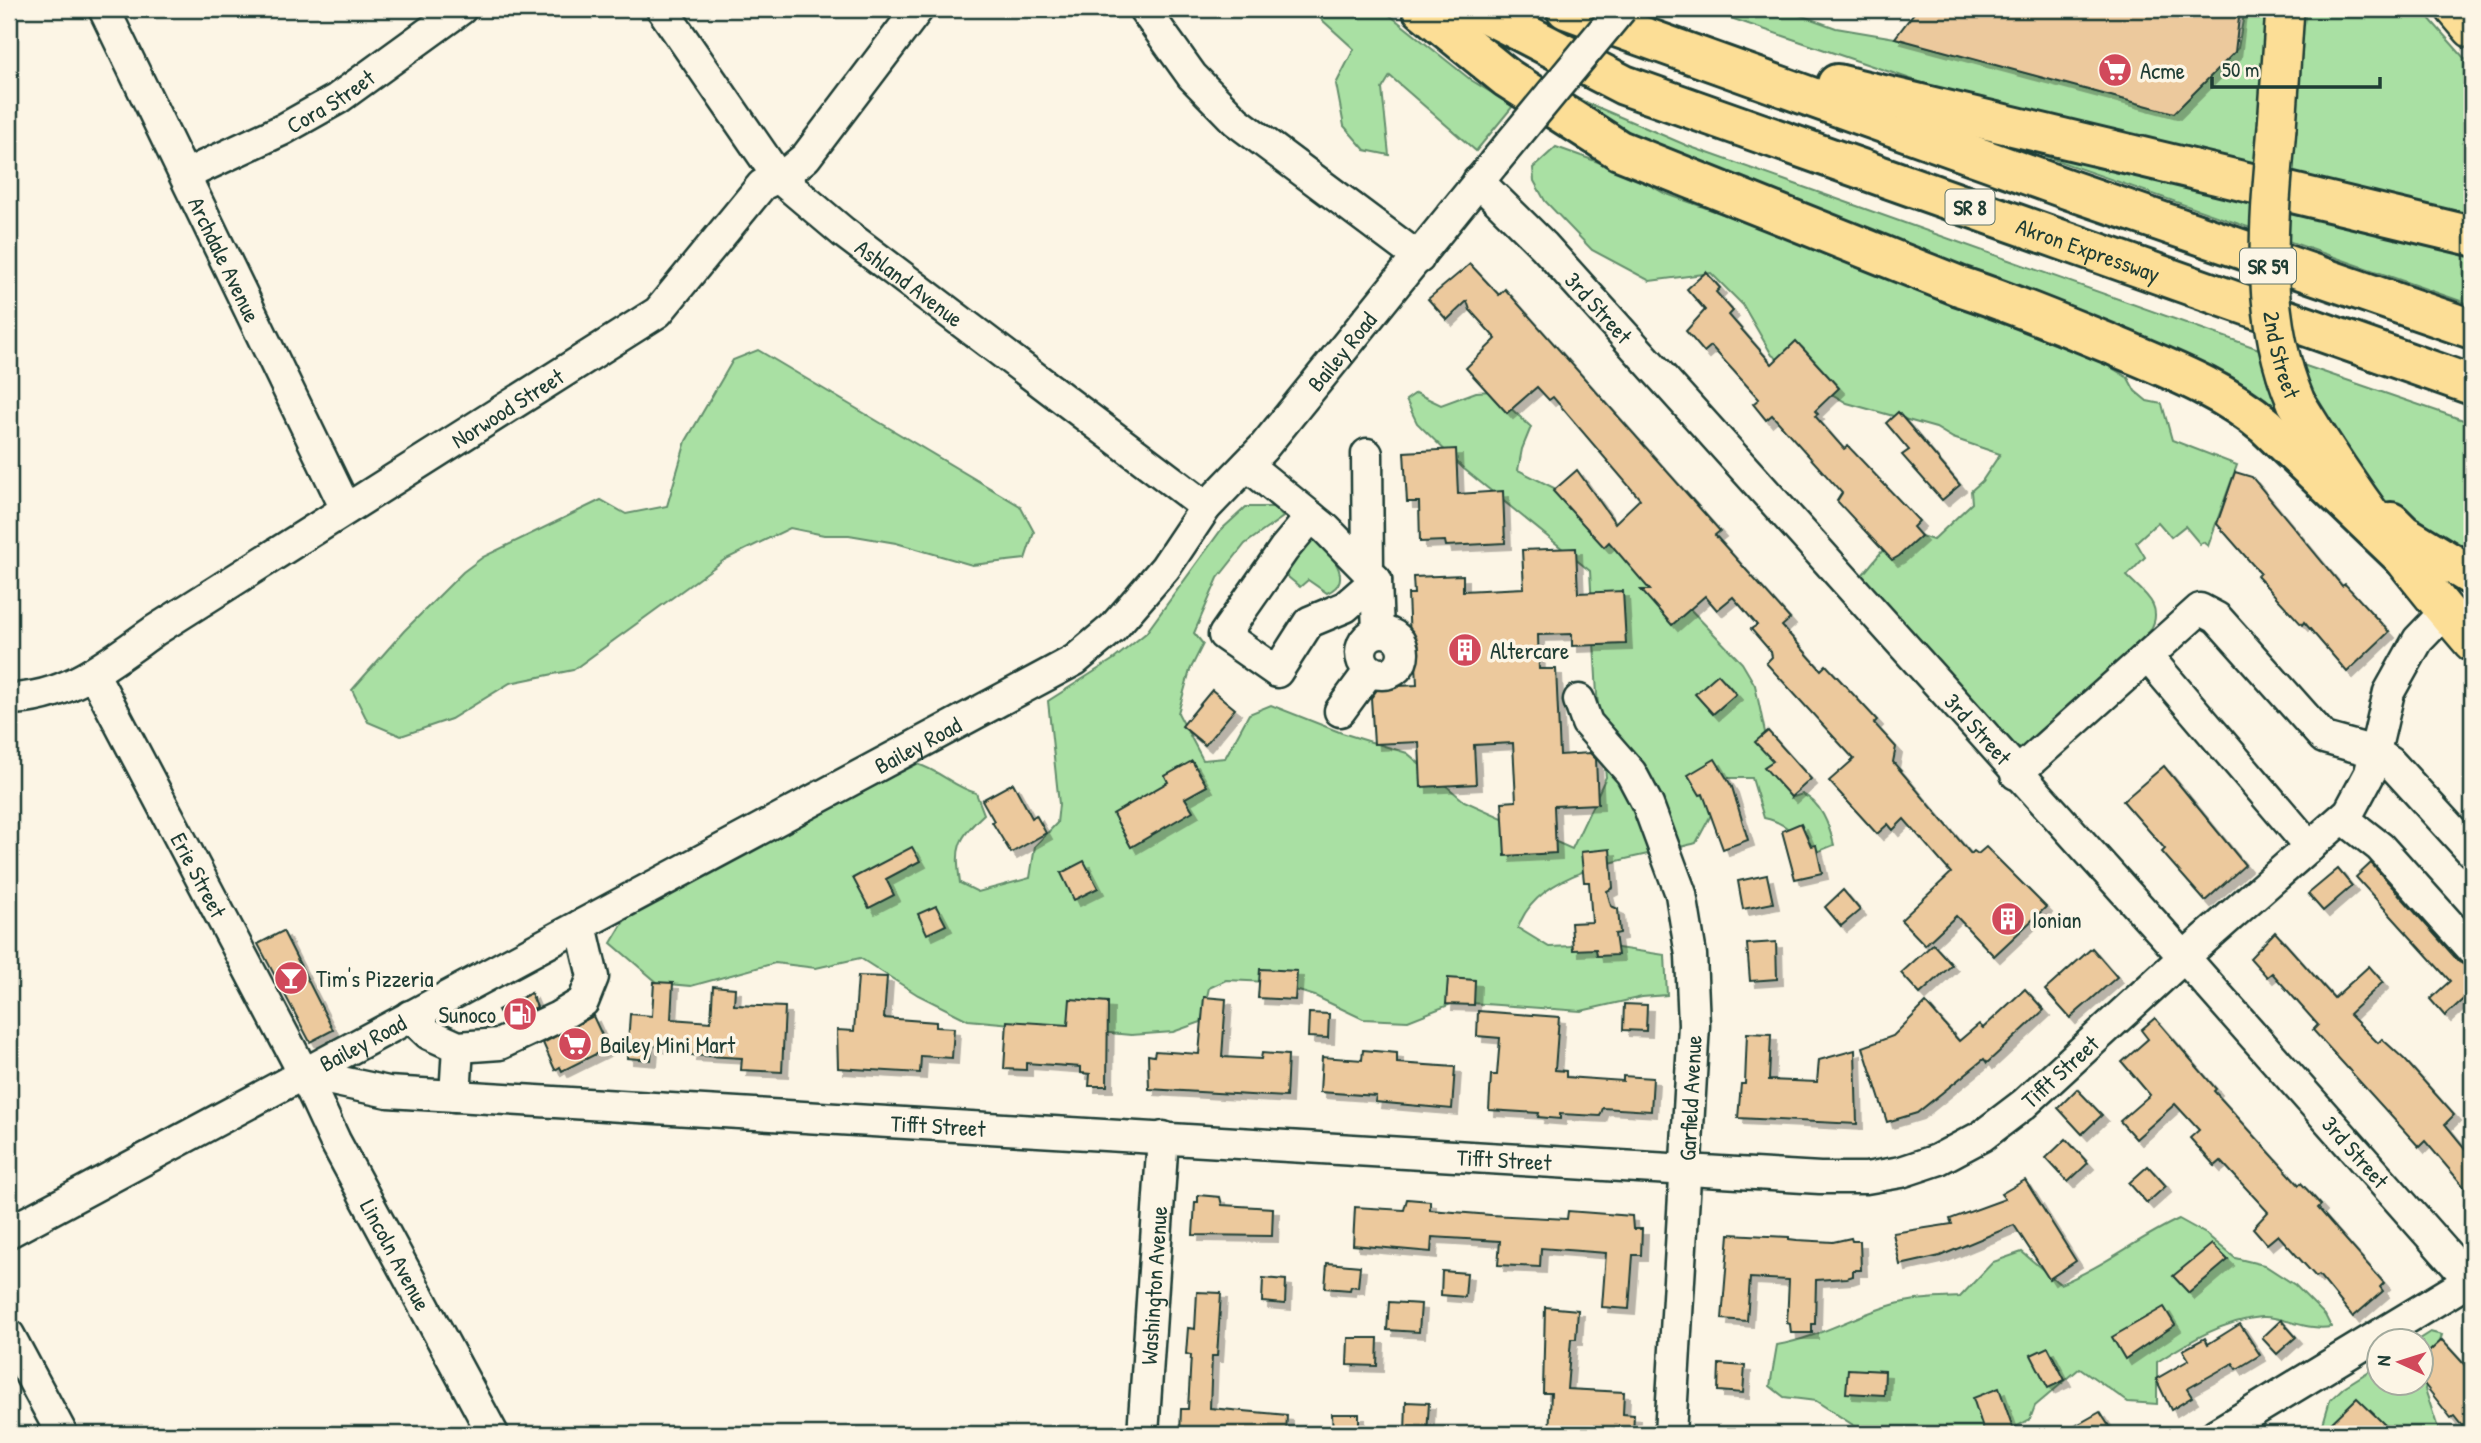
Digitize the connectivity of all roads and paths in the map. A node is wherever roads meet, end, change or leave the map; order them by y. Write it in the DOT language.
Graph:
graph roads {
  1 [pos="104,9"];
  2 [pos="461,9"];
  3 [pos="662,9"];
  4 [pos="918,9"];
  5 [pos="1144,9"];
  6 [pos="1422,9"];
  7 [pos="1477,9"];
  8 [pos="2285,9"];
  9 [pos="2455,9"];
  10 [pos="1595,13"];
  11 [pos="2472,29"];
  12 [pos="1486,173"];
  13 [pos="187,174"];
  14 [pos="778,177"];
  15 [pos="2472,236"];
  16 [pos="1419,258"];
  17 [pos="2472,328"];
  18 [pos="2472,385"];
  19 [pos="1367,454"];
  20 [pos="1247,465"];
  21 [pos="2335,466"];
  22 [pos="1206,507"];
  23 [pos="346,509"];
  24 [pos="1311,517"];
  25 [pos="2406,560"];
  26 [pos="1372,575"];
  27 [pos="2472,576"];
  28 [pos="2445,612"];
  29 [pos="2472,642"];
  30 [pos="2148,657"];
  31 [pos="93,673"];
  32 [pos="9,699"];
  33 [pos="1579,700"];
  34 [pos="1340,711"];
  35 [pos="2375,752"];
  36 [pos="2016,774"];
  37 [pos="2343,817"];
  38 [pos="2310,847"];
  39 [pos="2472,852"];
  40 [pos="581,925"];
  41 [pos="2472,950"];
  42 [pos="2184,957"];
  43 [pos="410,1016"];
  44 [pos="458,1046"];
  45 [pos="304,1074"];
  46 [pos="455,1096"];
  47 [pos="1163,1137"];
  48 [pos="1686,1171"];
  49 [pos="9,1232"];
  50 [pos="2471,1281"];
  51 [pos="9,1335"];
  52 [pos="62,1434"];
  53 [pos="493,1434"];
  54 [pos="1143,1434"];
  55 [pos="1670,1434"];
  56 [pos="2216,1434"];
  1 -- 13 [label="street, Archdale Avenue"];
  2 -- 13 [label="street, Cora Street"];
  3 -- 14 [label="street, Ashland Avenue"];
  4 -- 14 [label="street, Norwood Street"];
  5 -- 16 [label="street"];
  6 -- 25 [label="highway"];
  7 -- 18 [label="highway, Akron Expressway / SR 8"];
  8 -- 21 [label="main road, 2nd Street / SR 59, bridge"];
  9 -- 11 [label="main road"];
  10 -- 12 [label="street, Bailey Road, bridge"];
  10 -- 15 [label="highway"];
  10 -- 17 [label="highway, SR 8"];
  12 -- 16 [label="street, Bailey Road"];
  12 -- 36 [label="street, 3rd Street"];
  13 -- 23 [label="street, Archdale Avenue"];
  14 -- 22 [label="street, Ashland Avenue"];
  14 -- 23 [label="street, Norwood Street"];
  16 -- 20 [label="street, Bailey Road"];
  19 -- 26 [label="street"];
  20 -- 22 [label="street, Bailey Road"];
  20 -- 24 [label="street"];
  21 -- 25 [label="main road, 2nd Street"];
  21 -- 27 [label="highway"];
  22 -- 40 [label="street, Bailey Road"];
  23 -- 31 [label="street, Norwood Street"];
  24 -- 26 [label="street"];
  24 -- 26 [label="street"];
  25 -- 28 [label="main road, 2nd Street"];
  26 -- 34 [label="street"];
  28 -- 29 [label="main road, 2nd Street"];
  28 -- 35 [label="street, Tifft Street"];
  30 -- 35 [label="street"];
  30 -- 36 [label="street"];
  30 -- 38 [label="street"];
  31 -- 32 [label="street, Norwood Street"];
  31 -- 45 [label="street, Erie Street"];
  33 -- 48 [label="street, Garfield Avenue"];
  35 -- 37 [label="street, Tifft Street"];
  35 -- 39 [label="street"];
  36 -- 42 [label="street, 3rd Street"];
  37 -- 38 [label="street, Tifft Street"];
  37 -- 41 [label="street"];
  38 -- 42 [label="street, Tifft Street"];
  40 -- 43 [label="street, Bailey Road"];
  40 -- 44 [label="street"];
  42 -- 48 [label="street, Tifft Street"];
  42 -- 50 [label="street, 3rd Street"];
  43 -- 44 [label="street"];
  43 -- 45 [label="street, Bailey Road"];
  44 -- 46 [label="street"];
  45 -- 46 [label="street, Tifft Street"];
  45 -- 49 [label="street, Bailey Road"];
  45 -- 53 [label="street, Lincoln Avenue"];
  46 -- 47 [label="street, Tifft Street"];
  47 -- 48 [label="street, Tifft Street"];
  47 -- 54 [label="street, Washington Avenue"];
  48 -- 55 [label="street, Garfield Avenue"];
  50 -- 56 [label="street"];
  51 -- 52 [label="street"];
}
